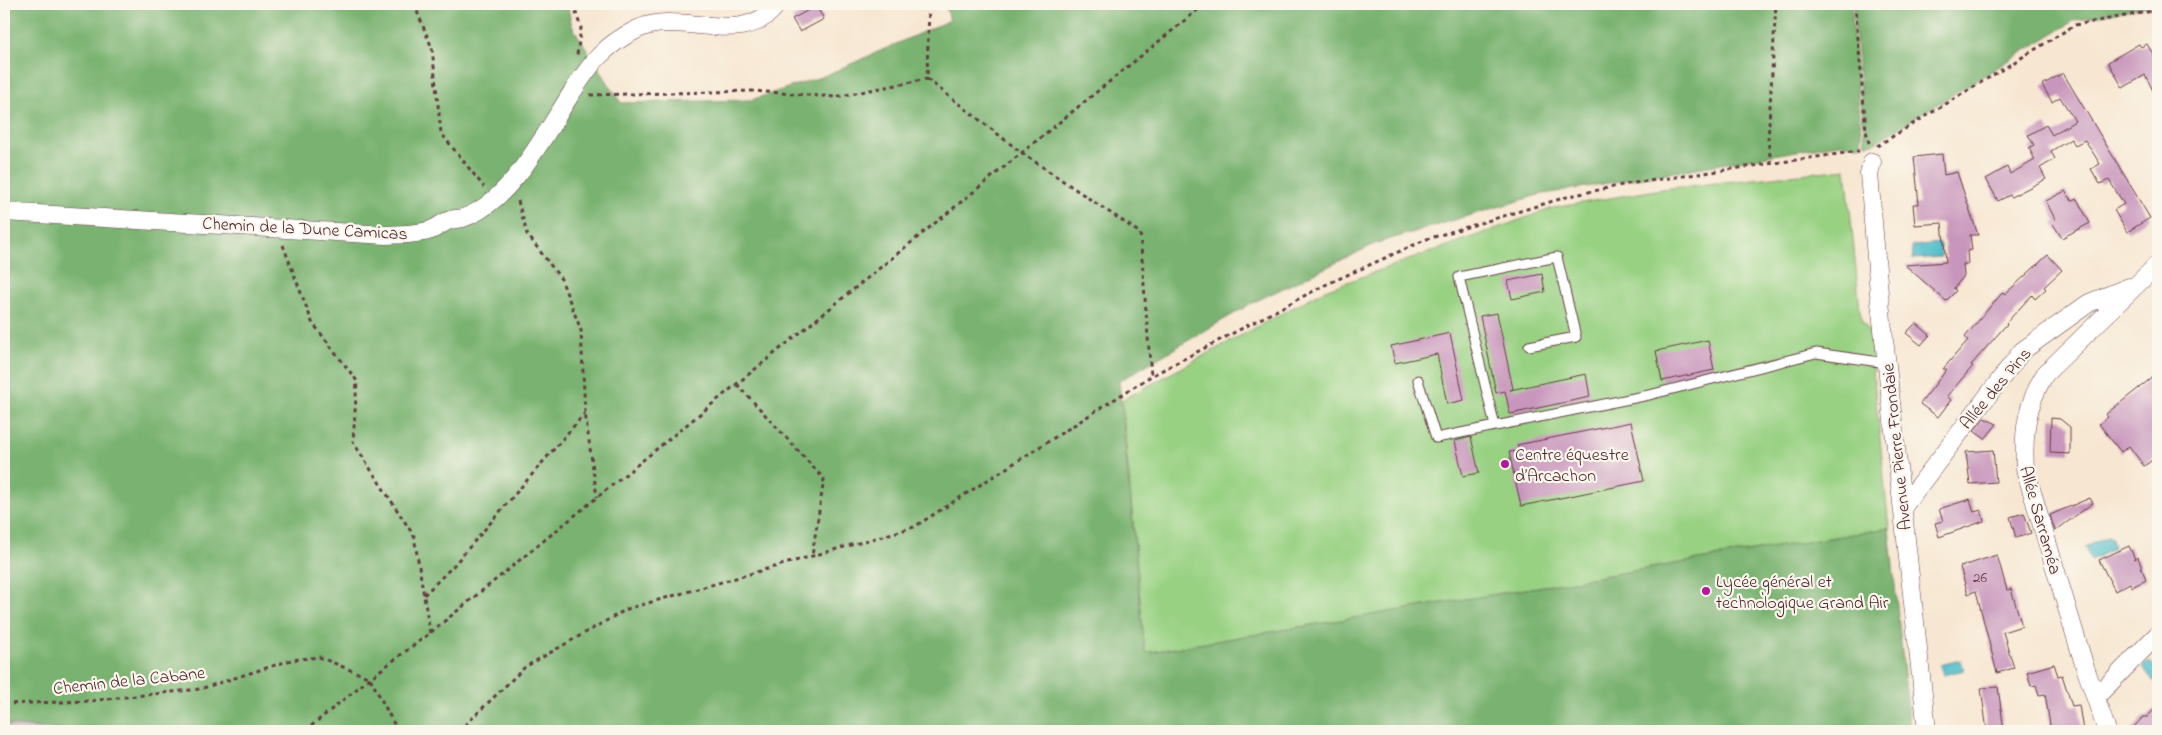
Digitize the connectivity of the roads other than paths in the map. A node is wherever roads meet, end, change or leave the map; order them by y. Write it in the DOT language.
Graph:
graph roads {
  1 [pos="777,4"];
  2 [pos="1871,156"];
  3 [pos="4,212"];
  4 [pos="2158,264"];
  5 [pos="2138,283"];
  6 [pos="1529,346"];
  7 [pos="1887,363"];
  8 [pos="1418,380"];
  9 [pos="1495,426"];
  10 [pos="1902,507"];
  11 [pos="2158,634"];
  12 [pos="2096,697"];
  13 [pos="1927,731"];
  14 [pos="2107,731"];
  1 -- 3 [label="street, Chemin de la Dune Camicas"];
  2 -- 7 [label="street, Avenue Pierre Frondaie"];
  4 -- 5 [label="street, Allée Sarraméa"];
  5 -- 10 [label="street, Allée des Pins"];
  5 -- 12 [label="street, Allée Sarraméa"];
  6 -- 9 [label="lane"];
  7 -- 9 [label="lane"];
  7 -- 10 [label="street, Avenue Pierre Frondaie"];
  8 -- 9 [label="lane"];
  10 -- 13 [label="street, Avenue Pierre Frondaie"];
  11 -- 12 [label="street"];
  12 -- 14 [label="street, Allée Sarraméa"];
}
